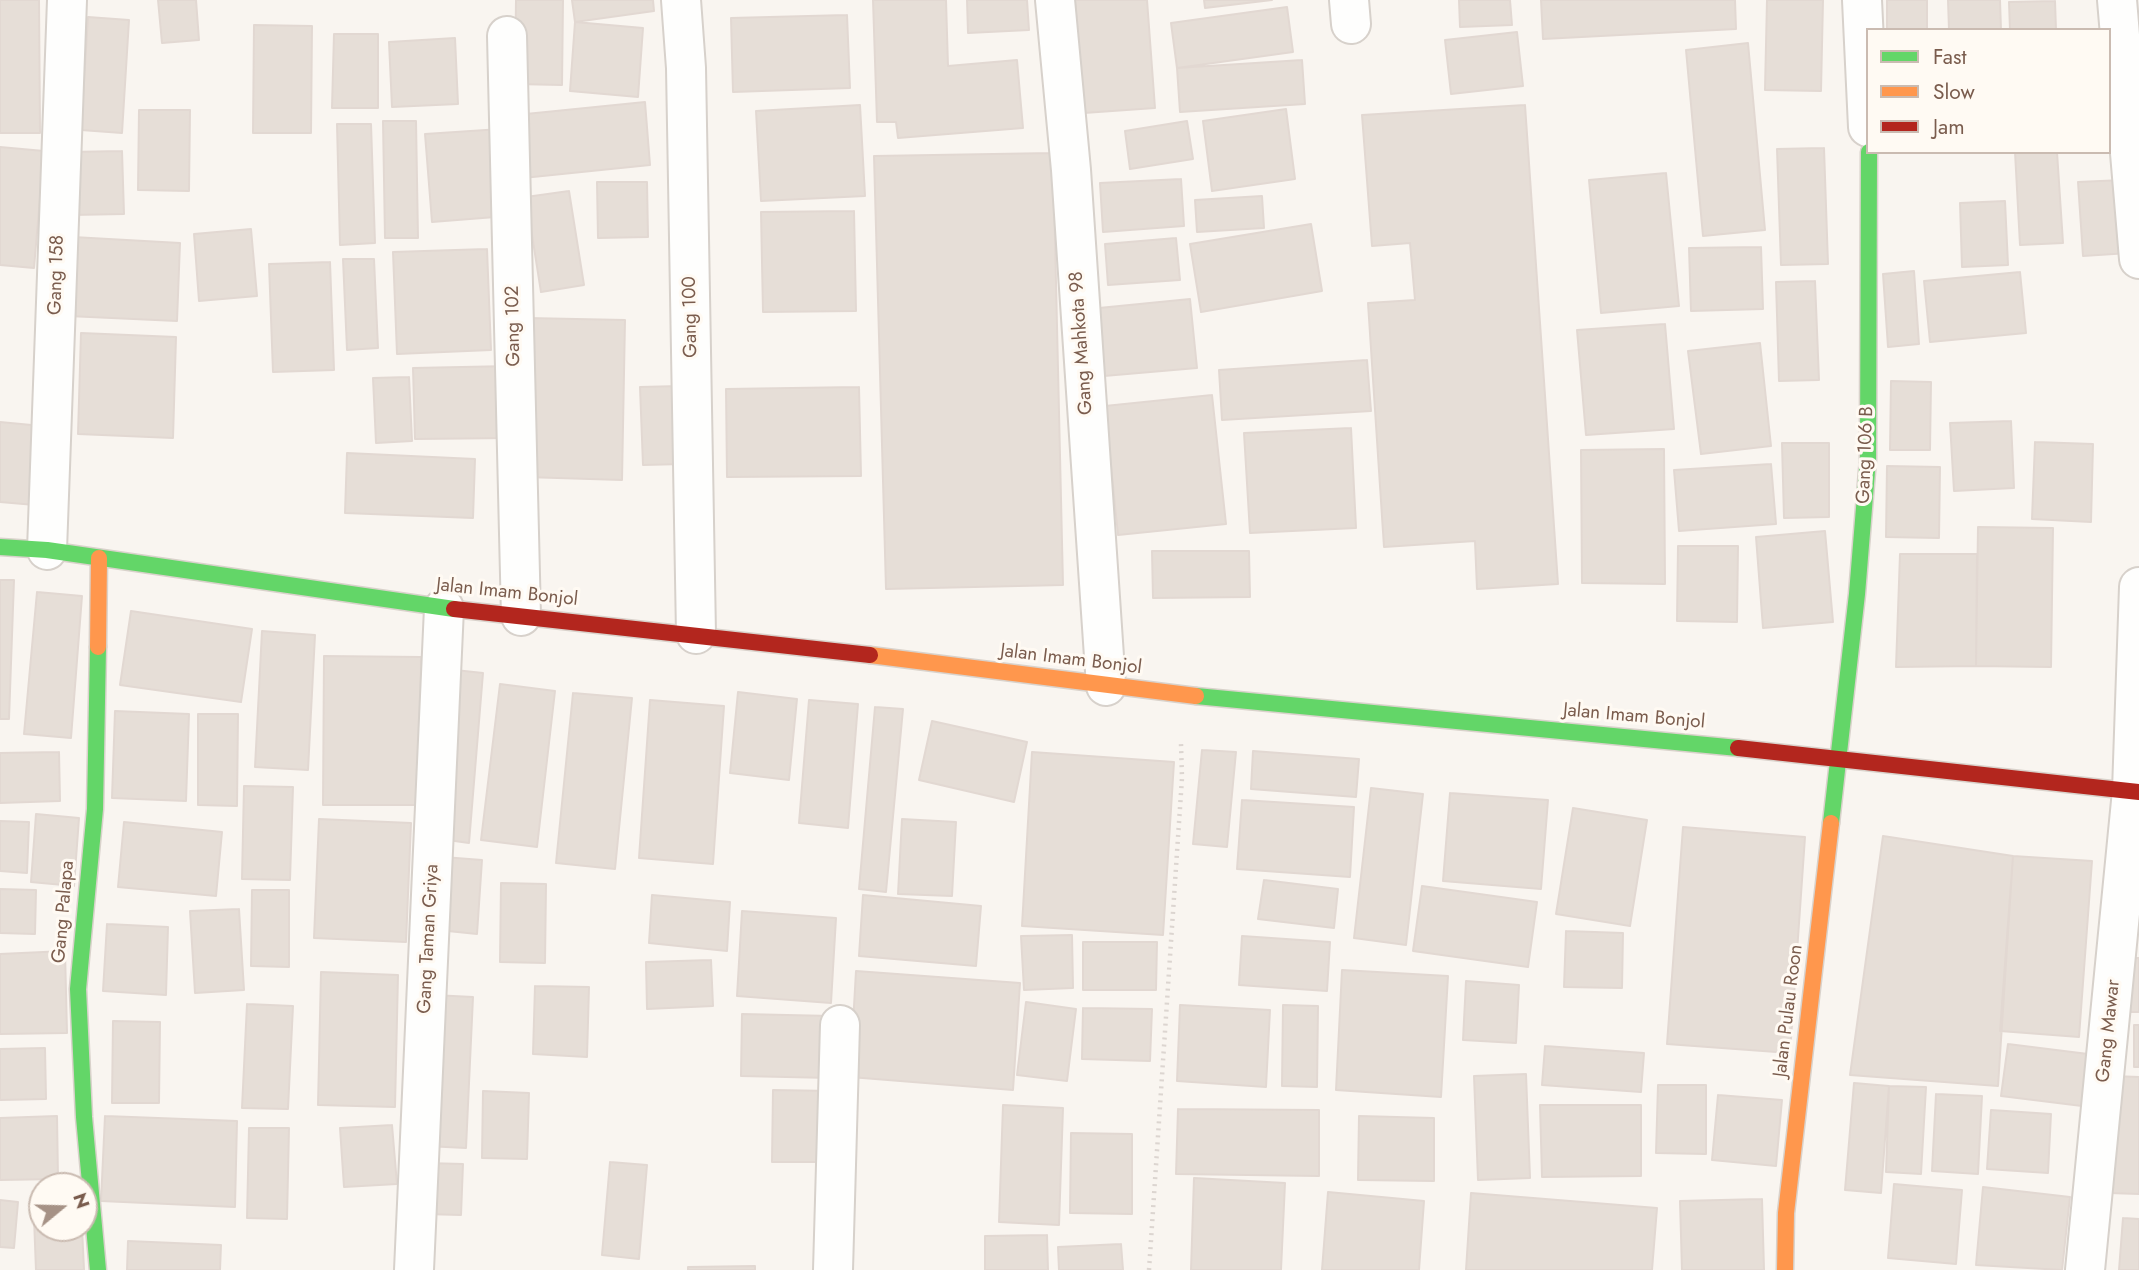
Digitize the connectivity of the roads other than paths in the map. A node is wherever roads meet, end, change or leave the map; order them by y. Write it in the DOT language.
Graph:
graph roads {
  1 [pos="67,0"];
  2 [pos="681,0"];
  3 [pos="1055,0"];
  4 [pos="1861,0"];
  5 [pos="2117,0"];
  6 [pos="507,36"];
  7 [pos="1866,91"];
  8 [pos="1869,154"];
  9 [pos="2139,259"];
  10 [pos="0,547"];
  11 [pos="47,550"];
  12 [pos="99,558"];
  13 [pos="2139,587"];
  14 [pos="444,608"];
  15 [pos="521,616"];
  16 [pos="696,634"];
  17 [pos="1106,686"];
  18 [pos="1837,757"];
  19 [pos="2136,792"];
  20 [pos="840,1025"];
  21 [pos="98,1270"];
  22 [pos="414,1270"];
  23 [pos="833,1270"];
  24 [pos="1785,1270"];
  25 [pos="2085,1270"];
  1 -- 11 [label="street, Gang 158"];
  2 -- 16 [label="street, Gang 100"];
  3 -- 17 [label="street, Gang Mahkota 98"];
  4 -- 7 [label="street"];
  5 -- 9 [label="street"];
  6 -- 15 [label="street, Gang 102"];
  8 -- 18 [label="main road, Gang 106 B"];
  10 -- 11 [label="main road, Jalan Imam Bonjol"];
  11 -- 12 [label="main road, Jalan Imam Bonjol"];
  12 -- 14 [label="main road, Jalan Imam Bonjol"];
  12 -- 21 [label="main road, Gang Palapa"];
  13 -- 19 [label="street, Gang Mawar"];
  14 -- 15 [label="main road, Jalan Imam Bonjol"];
  14 -- 22 [label="street, Gang Taman Griya"];
  15 -- 16 [label="main road, Jalan Imam Bonjol"];
  16 -- 17 [label="main road, Jalan Imam Bonjol"];
  17 -- 18 [label="main road, Jalan Imam Bonjol"];
  18 -- 19 [label="main road, Jalan Imam Bonjol"];
  18 -- 24 [label="main road, Jalan Pulau Roon"];
  19 -- 25 [label="street, Gang Mawar"];
  20 -- 23 [label="street"];
}
